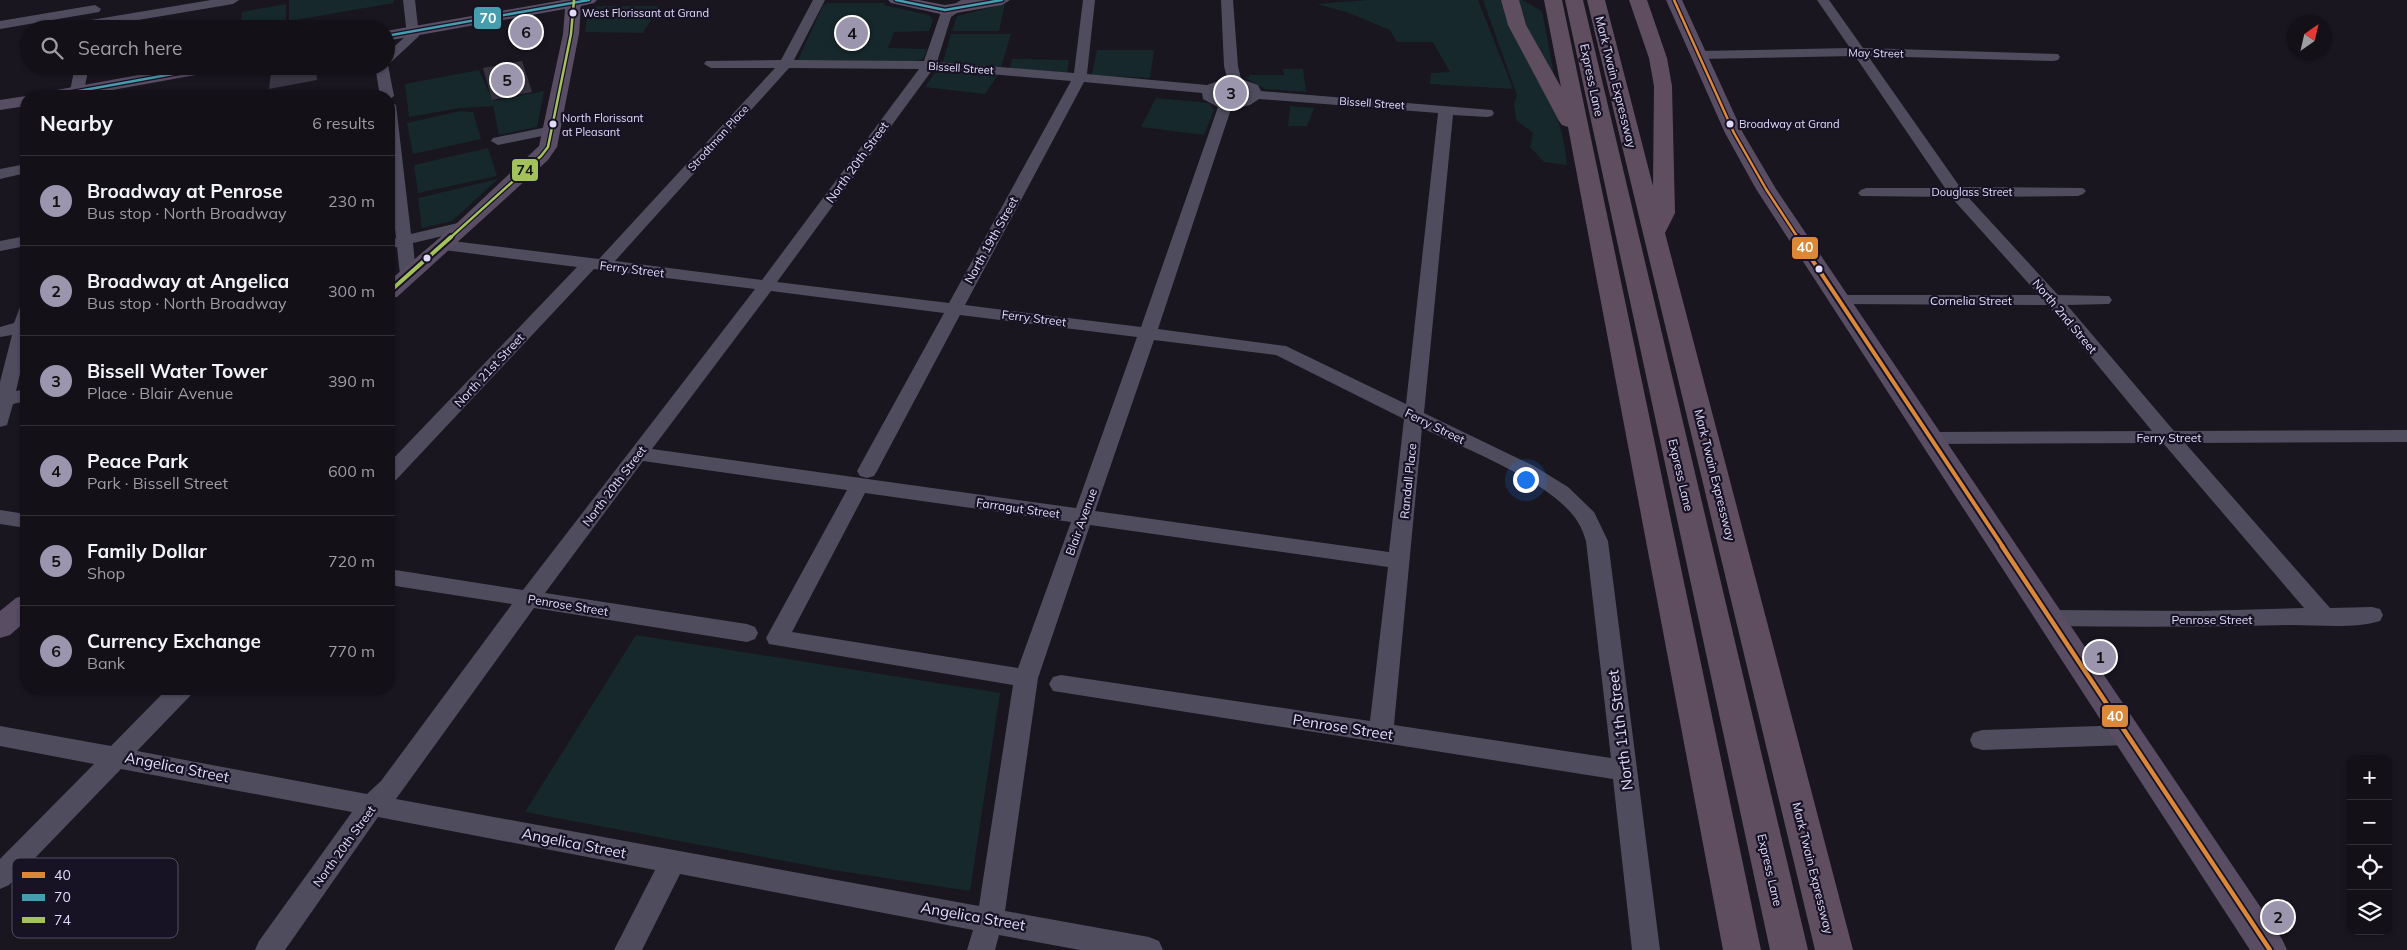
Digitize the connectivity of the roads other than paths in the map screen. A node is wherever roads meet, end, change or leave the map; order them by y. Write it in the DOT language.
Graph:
graph roads {
  1 [pos="233,0"];
  2 [pos="409,0"];
  3 [pos="818,0"];
  4 [pos="896,0"];
  5 [pos="970,0"];
  6 [pos="1002,0"];
  7 [pos="1089,0"];
  8 [pos="1227,0"];
  9 [pos="1554,0"];
  10 [pos="1574,0"];
  11 [pos="1596,0"];
  12 [pos="1638,0"];
  13 [pos="1674,0"];
  14 [pos="1824,0"];
  15 [pos="579,1"];
  16 [pos="1509,1"];
  17 [pos="95,4"];
  18 [pos="941,9"];
  19 [pos="23,20"];
  20 [pos="92,20"];
  21 [pos="124,20"];
  22 [pos="20,21"];
  23 [pos="0,25"];
  24 [pos="414,31"];
  25 [pos="395,34"];
  26 [pos="1860,52"];
  27 [pos="395,54"];
  28 [pos="1698,55"];
  29 [pos="2054,57"];
  30 [pos="711,64"];
  31 [pos="785,65"];
  32 [pos="929,65"];
  33 [pos="80,75"];
  34 [pos="172,75"];
  35 [pos="384,75"];
  36 [pos="1080,78"];
  37 [pos="1235,81"];
  38 [pos="1209,89"];
  39 [pos="77,90"];
  40 [pos="96,90"];
  41 [pos="386,90"];
  42 [pos="1256,96"];
  43 [pos="20,102"];
  44 [pos="1226,104"];
  45 [pos="0,106"];
  46 [pos="1446,109"];
  47 [pos="1488,113"];
  48 [pos="552,130"];
  49 [pos="498,141"];
  50 [pos="1583,149"];
  51 [pos="20,170"];
  52 [pos="0,174"];
  53 [pos="395,176"];
  54 [pos="2078,191"];
  55 [pos="1866,192"];
  56 [pos="1956,193"];
  57 [pos="464,227"];
  58 [pos="1655,236"];
  59 [pos="406,240"];
  60 [pos="20,242"];
  61 [pos="395,243"];
  62 [pos="444,244"];
  63 [pos="0,246"];
  64 [pos="595,265"];
  65 [pos="408,275"];
  66 [pos="395,287"];
  67 [pos="765,287"];
  68 [pos="1839,300"];
  69 [pos="2053,300"];
  70 [pos="2103,300"];
  71 [pos="954,308"];
  72 [pos="20,323"];
  73 [pos="0,332"];
  74 [pos="1148,332"];
  75 [pos="20,339"];
  76 [pos="20,396"];
  77 [pos="3,400"];
  78 [pos="1415,416"];
  79 [pos="0,421"];
  80 [pos="2407,436"];
  81 [pos="2167,437"];
  82 [pos="1931,438"];
  83 [pos="638,454"];
  84 [pos="395,469"];
  85 [pos="863,479"];
  86 [pos="1585,513"];
  87 [pos="0,517"];
  88 [pos="1082,517"];
  89 [pos="20,520"];
  90 [pos="1398,561"];
  91 [pos="395,578"];
  92 [pos="528,599"];
  93 [pos="20,610"];
  94 [pos="2372,615"];
  95 [pos="2326,617"];
  96 [pos="2051,618"];
  97 [pos="0,628"];
  98 [pos="747,633"];
  99 [pos="1026,678"];
  100 [pos="1061,684"];
  101 [pos="176,695"];
  102 [pos="1381,733"];
  103 [pos="2128,735"];
  104 [pos="0,736"];
  105 [pos="1982,740"];
  106 [pos="116,756"];
  107 [pos="1624,770"];
  108 [pos="372,805"];
  109 [pos="18,858"];
  110 [pos="673,862"];
  111 [pos="12,864"];
  112 [pos="0,877"];
  113 [pos="990,919"];
  114 [pos="269,950"];
  115 [pos="628,950"];
  116 [pos="981,950"];
  117 [pos="1149,950"];
  118 [pos="1646,950"];
  119 [pos="1742,950"];
  120 [pos="1789,950"];
  121 [pos="1834,950"];
  122 [pos="2270,950"];
  1 -- 21 [label="street"];
  2 -- 24 [label="street"];
  3 -- 31 [label="street, Strodtman Place"];
  4 -- 18 [label="main road"];
  5 -- 18 [label="street"];
  6 -- 18 [label="main road"];
  7 -- 36 [label="street, North 19th Street"];
  8 -- 37 [label="street"];
  9 -- 50 [label="highway"];
  10 -- 120 [label="highway, Express Lane"];
  11 -- 58 [label="highway, Mark Twain Expressway"];
  12 -- 58 [label="highway"];
  13 -- 28 [label="main road"];
  14 -- 26 [label="street, North 2nd Street"];
  15 -- 24 [label="main road"];
  15 -- 48 [label="main road"];
  16 -- 50 [label="highway"];
  17 -- 19 [label="street"];
  17 -- 20 [label="street"];
  18 -- 32 [label="street, North 20th Street"];
  22 -- 23 [label="street"];
  24 -- 25 [label="main road"];
  24 -- 27 [label="street"];
  26 -- 28 [label="street, May Street"];
  26 -- 29 [label="street, May Street"];
  26 -- 56 [label="street, North 2nd Street"];
  28 -- 68 [label="main road"];
  30 -- 31 [label="street, Bissell Street"];
  31 -- 32 [label="street, Bissell Street"];
  31 -- 64 [label="street, Strodtman Place"];
  32 -- 36 [label="street, Bissell Street"];
  32 -- 67 [label="street, North 20th Street"];
  33 -- 39 [label="street"];
  34 -- 40 [label="main road"];
  35 -- 41 [label="street"];
  36 -- 38 [label="street, Bissell Street"];
  36 -- 71 [label="street, North 19th Street"];
  37 -- 38 [label="street"];
  37 -- 42 [label="street"];
  38 -- 44 [label="street"];
  42 -- 44 [label="street"];
  42 -- 46 [label="street, Bissell Street"];
  43 -- 45 [label="main road"];
  44 -- 74 [label="street, Blair Avenue"];
  46 -- 47 [label="street, Bissell Street"];
  46 -- 78 [label="street, Randall Place"];
  48 -- 49 [label="street"];
  48 -- 57 [label="main road"];
  50 -- 119 [label="highway"];
  51 -- 52 [label="street"];
  53 -- 59 [label="street"];
  54 -- 56 [label="street, Douglass Street"];
  55 -- 56 [label="street, Douglass Street"];
  56 -- 69 [label="street, North 2nd Street"];
  57 -- 59 [label="street"];
  57 -- 62 [label="main road"];
  58 -- 121 [label="highway, Mark Twain Expressway"];
  59 -- 61 [label="street"];
  59 -- 65 [label="street"];
  60 -- 63 [label="street"];
  62 -- 64 [label="street, Ferry Street"];
  62 -- 65 [label="main road"];
  64 -- 67 [label="street, Ferry Street"];
  64 -- 84 [label="street, North 21st Street"];
  65 -- 66 [label="main road"];
  67 -- 71 [label="street, Ferry Street"];
  67 -- 83 [label="street, North 20th Street"];
  68 -- 69 [label="street, Cornelia Street"];
  68 -- 82 [label="main road"];
  69 -- 70 [label="street, Cornelia Street"];
  69 -- 81 [label="street, North 2nd Street"];
  71 -- 74 [label="street, Ferry Street"];
  71 -- 85 [label="street, North 19th Street"];
  72 -- 73 [label="street"];
  74 -- 78 [label="street, Ferry Street"];
  74 -- 88 [label="street, Blair Avenue"];
  75 -- 77 [label="street"];
  76 -- 77 [label="street"];
  77 -- 79 [label="street"];
  78 -- 86 [label="street, Ferry Street"];
  78 -- 90 [label="street, Randall Place"];
  80 -- 81 [label="street, Ferry Street"];
  81 -- 82 [label="street, Ferry Street"];
  81 -- 95 [label="street, North 2nd Street"];
  82 -- 96 [label="main road"];
  83 -- 85 [label="street, Farragut Street"];
  83 -- 92 [label="street, North 20th Street"];
  85 -- 88 [label="street, Farragut Street"];
  85 -- 99 [label="street, North 19th Street"];
  86 -- 107 [label="street, North 11th Street"];
  87 -- 89 [label="street"];
  88 -- 90 [label="street, Farragut Street"];
  88 -- 99 [label="street, Blair Avenue"];
  90 -- 102 [label="street, Randall Place"];
  91 -- 92 [label="street, Penrose Street"];
  92 -- 98 [label="street, Penrose Street"];
  92 -- 108 [label="street, North 20th Street"];
  93 -- 97 [label="main road"];
  94 -- 95 [label="street, Penrose Street"];
  95 -- 96 [label="street, Penrose Street"];
  96 -- 103 [label="main road"];
  99 -- 113 [label="street, Blair Avenue"];
  100 -- 102 [label="street, Penrose Street"];
  101 -- 106 [label="street"];
  102 -- 107 [label="street, Penrose Street"];
  103 -- 105 [label="street"];
  103 -- 122 [label="main road"];
  104 -- 106 [label="street, Angelica Street"];
  106 -- 108 [label="street, Angelica Street"];
  106 -- 109 [label="street"];
  107 -- 118 [label="street, North 11th Street"];
  108 -- 110 [label="street, Angelica Street"];
  108 -- 114 [label="street, North 20th Street"];
  110 -- 113 [label="street, Angelica Street"];
  110 -- 115 [label="street"];
  111 -- 112 [label="street"];
  113 -- 116 [label="street, Blair Avenue"];
  113 -- 117 [label="street, Angelica Street"];
}
